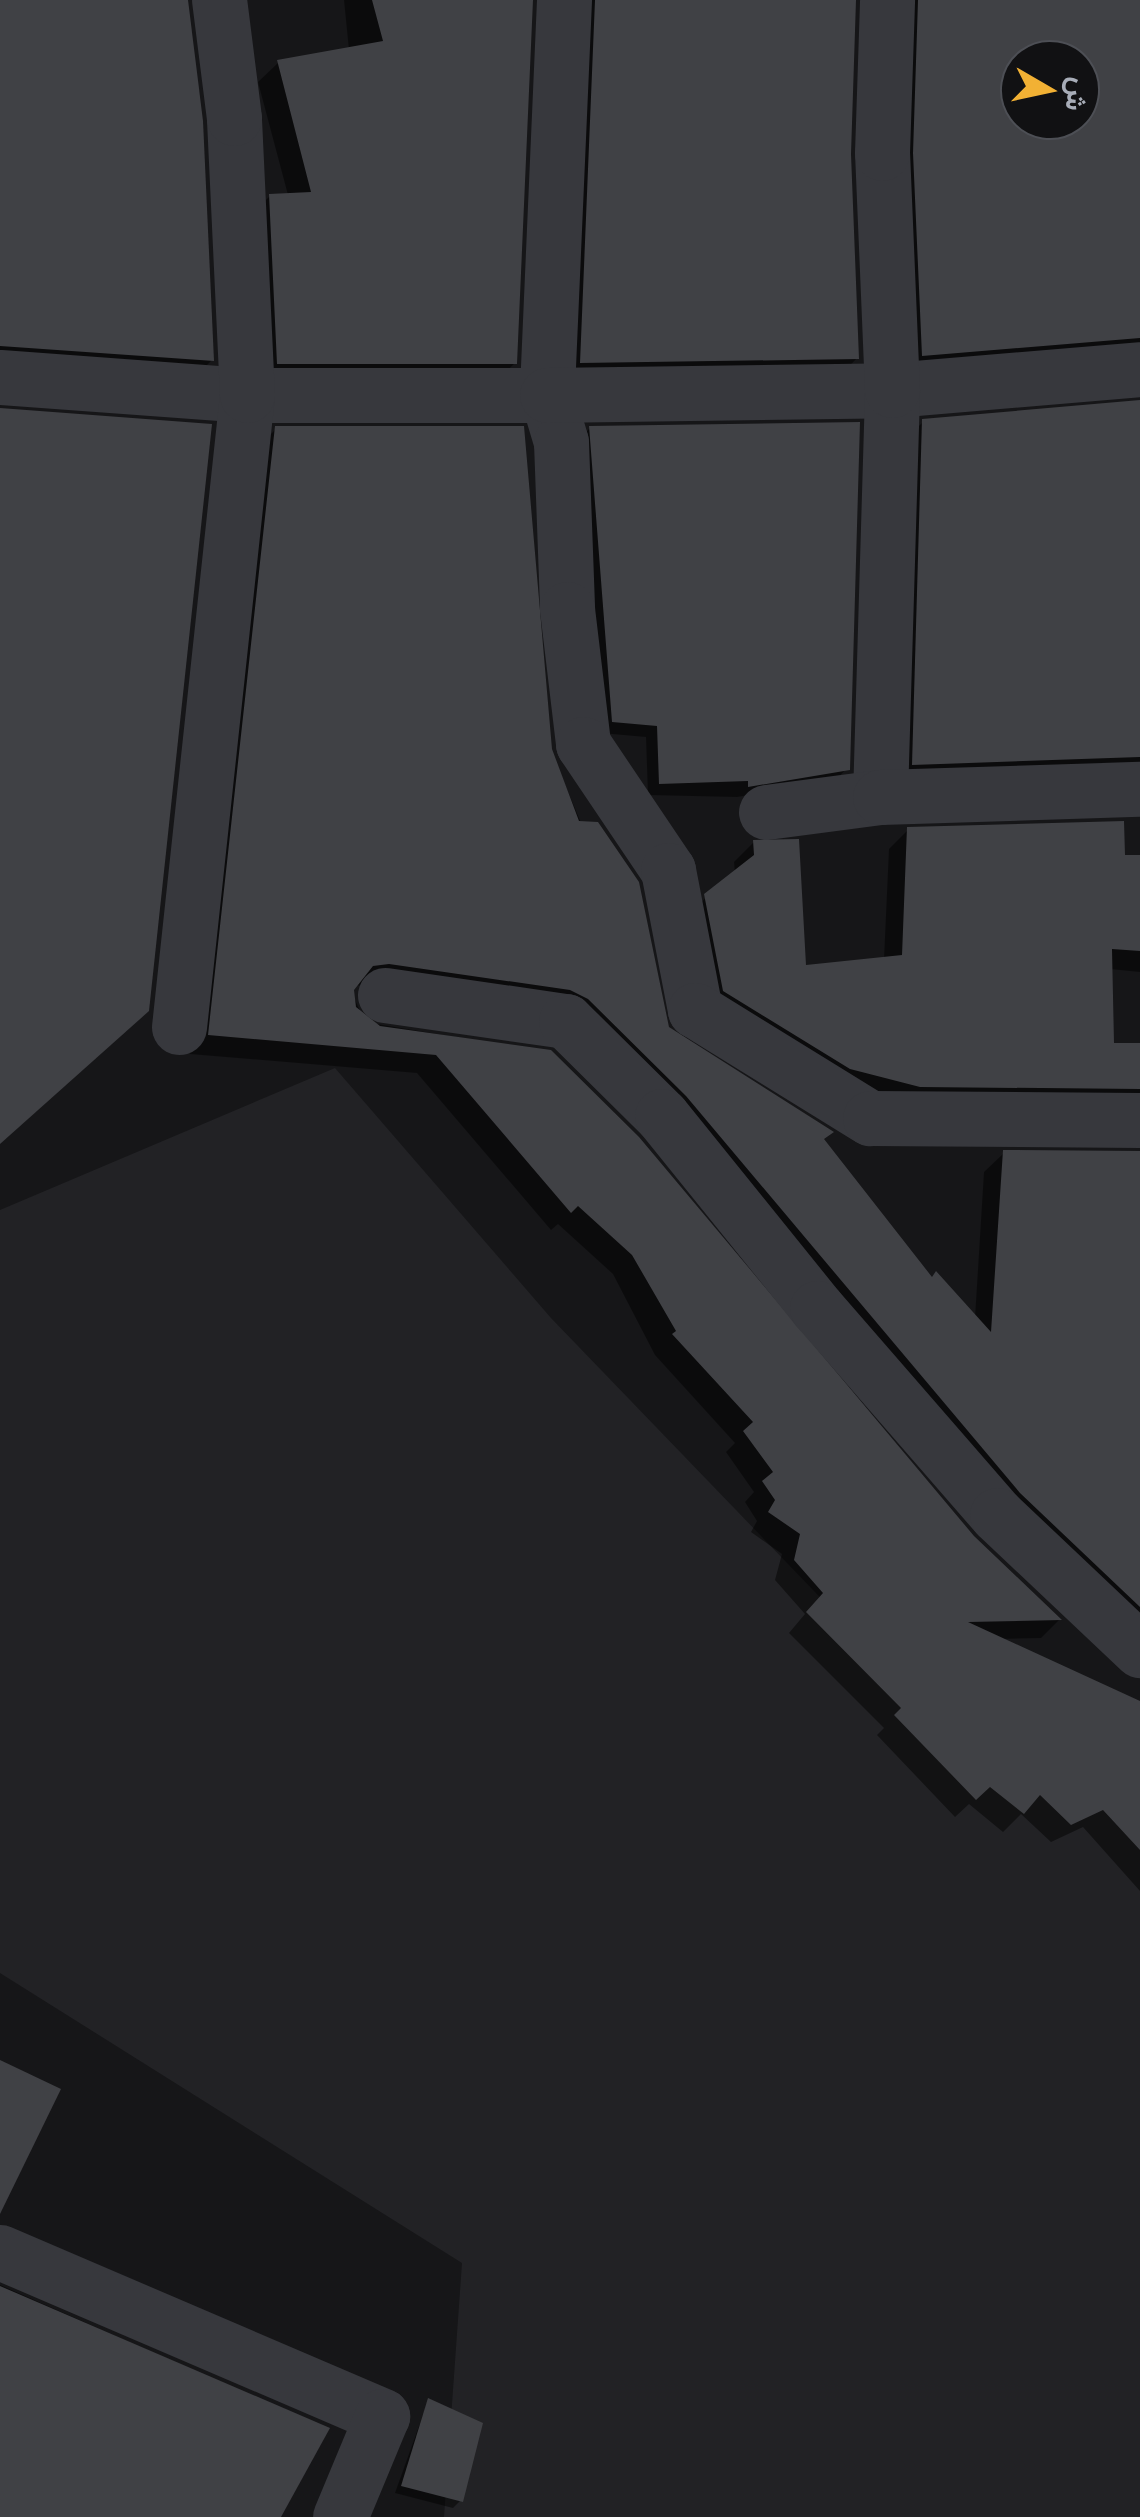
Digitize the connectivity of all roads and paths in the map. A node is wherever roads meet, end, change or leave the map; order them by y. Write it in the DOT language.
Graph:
graph roads {
  1 [pos="219,0"];
  2 [pos="564,0"];
  3 [pos="887,0"];
  4 [pos="1140,369"];
  5 [pos="0,377"];
  6 [pos="892,390"];
  7 [pos="547,395"];
  8 [pos="247,396"];
  9 [pos="1140,789"];
  10 [pos="880,797"];
  11 [pos="766,812"];
  12 [pos="385,994"];
  13 [pos="179,1027"];
  14 [pos="1140,1120"];
  15 [pos="1140,1650"];
  16 [pos="0,2252"];
  17 [pos="340,2517"];
  1 -- 8 [label="street"];
  2 -- 7 [label="street"];
  3 -- 6 [label="street"];
  4 -- 6 [label="street"];
  5 -- 8 [label="street"];
  6 -- 7 [label="street"];
  6 -- 10 [label="street"];
  7 -- 8 [label="street"];
  7 -- 14 [label="street"];
  8 -- 13 [label="street"];
  9 -- 10 [label="street"];
  10 -- 11 [label="street"];
  12 -- 15 [label="street"];
  16 -- 17 [label="street"];
}
